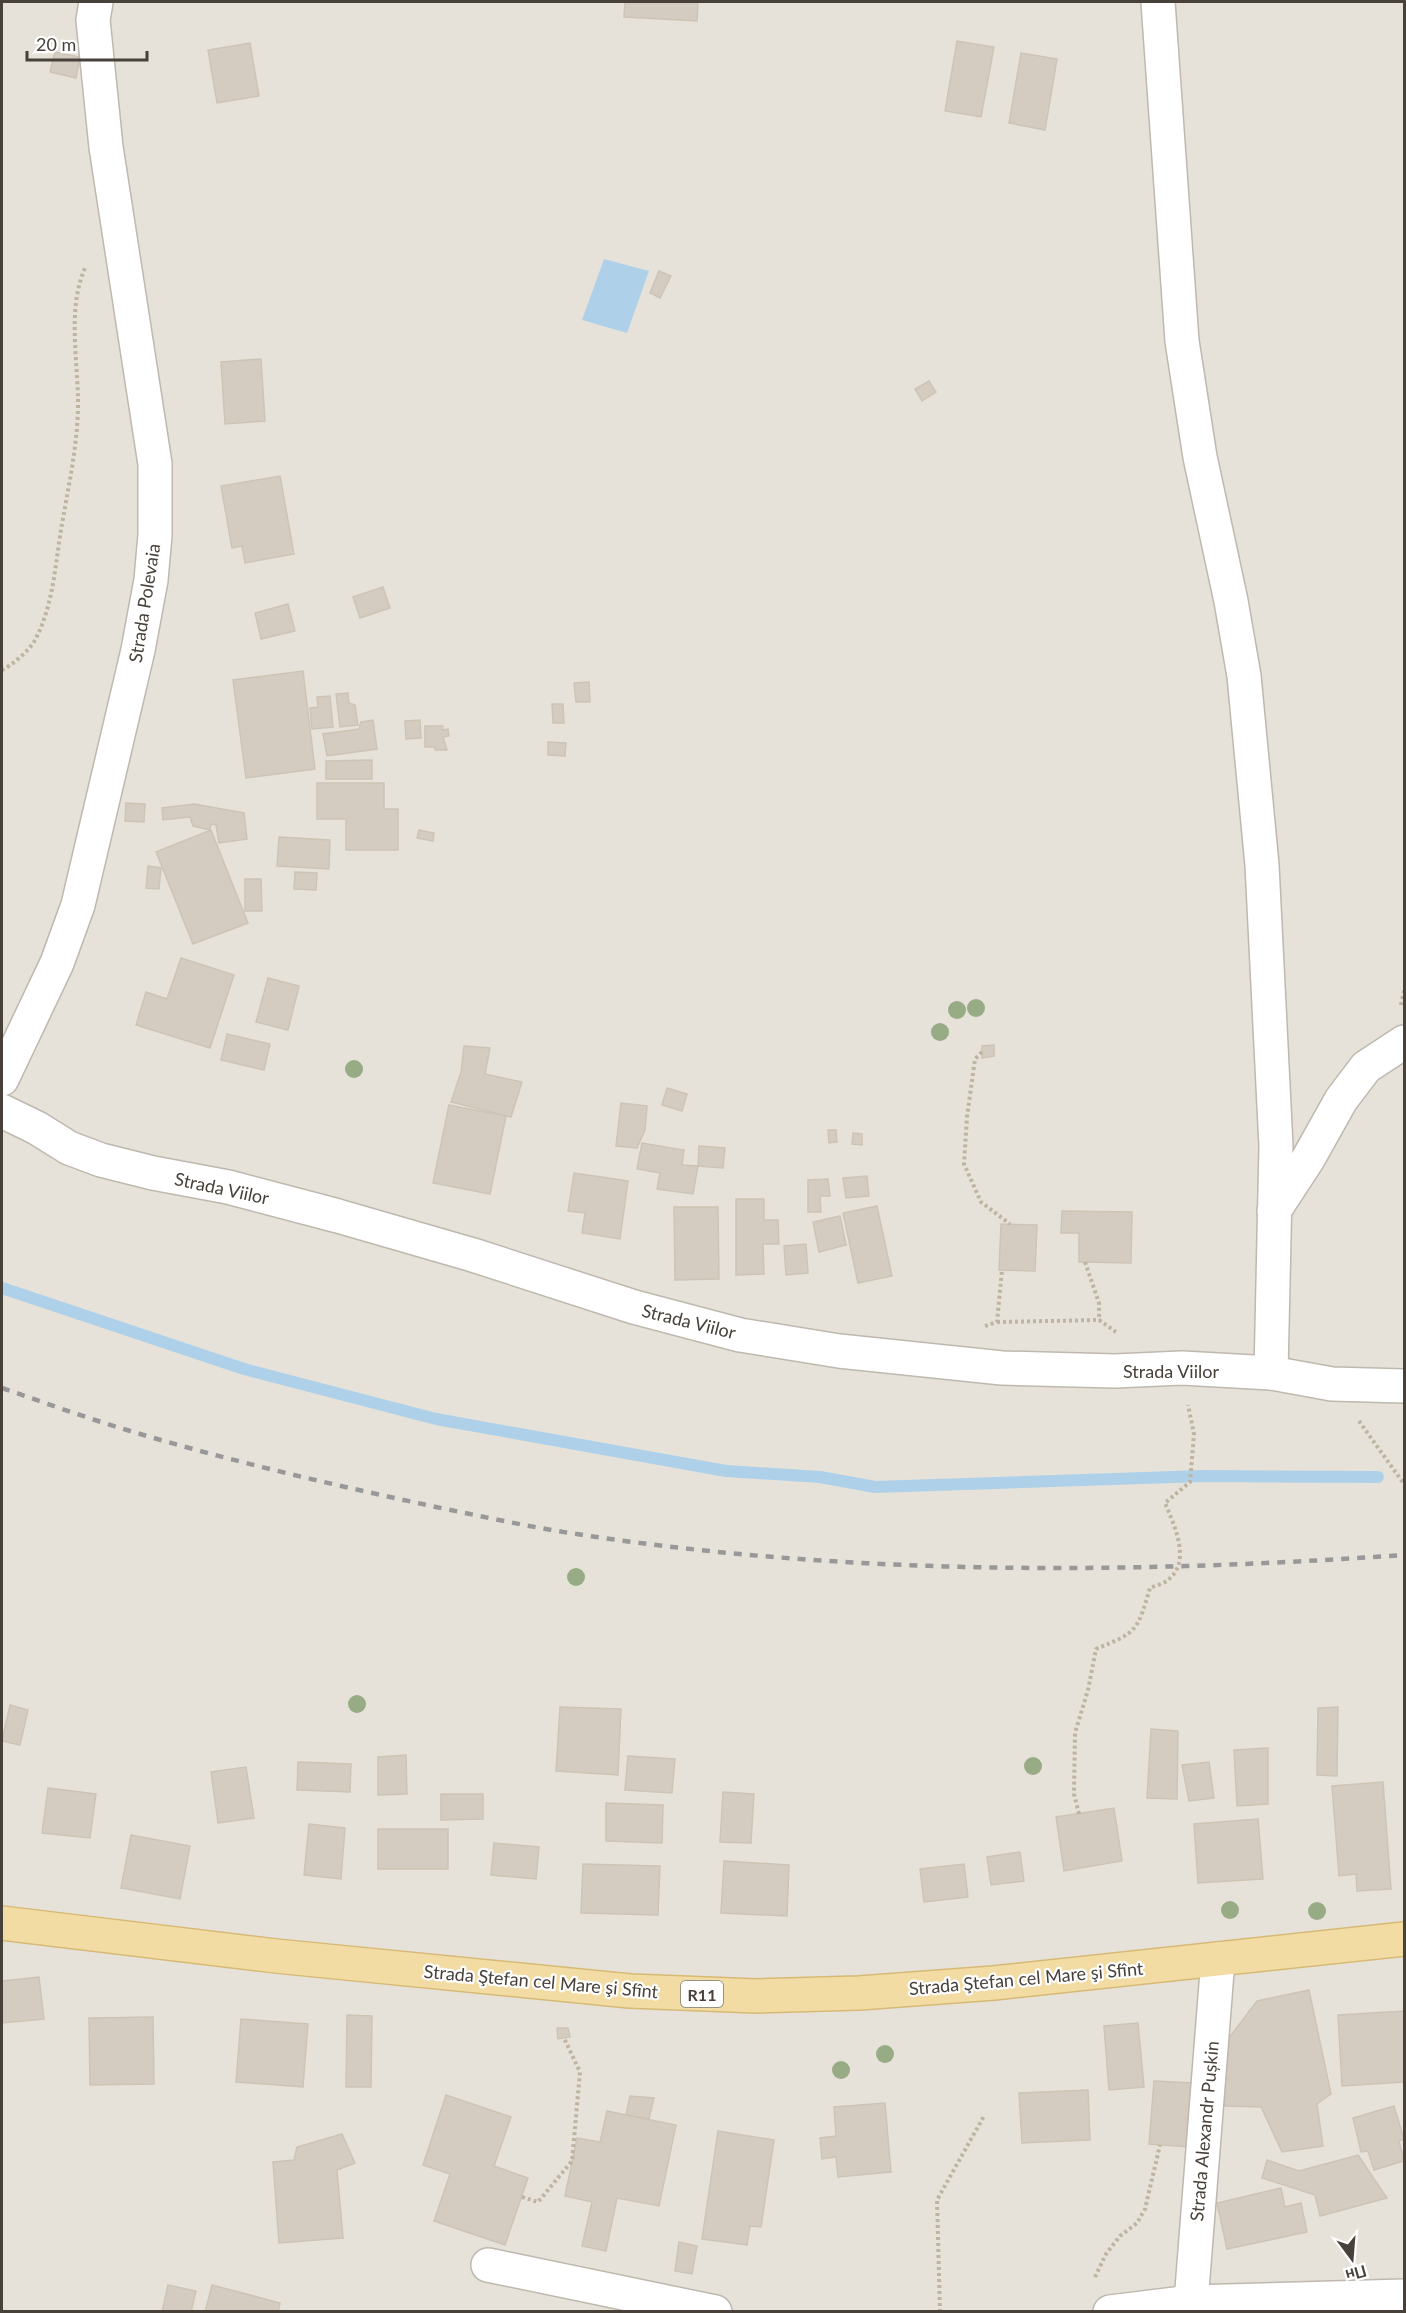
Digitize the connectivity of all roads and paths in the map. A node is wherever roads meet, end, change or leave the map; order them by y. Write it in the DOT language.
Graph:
graph roads {
  1 [pos="96,2"];
  2 [pos="1158,2"];
  3 [pos="86,265"];
  4 [pos="2,670"];
  5 [pos="1404,1041"];
  6 [pos="982,1052"];
  7 [pos="2,1079"];
  8 [pos="2,1111"];
  9 [pos="1274,1211"];
  10 [pos="1010,1224"];
  11 [pos="1085,1262"];
  12 [pos="1099,1320"];
  13 [pos="1177,1368"];
  14 [pos="1271,1373"];
  15 [pos="1332,1384"];
  16 [pos="1404,1386"];
  17 [pos="1404,1484"];
  18 [pos="1079,1814"];
  19 [pos="2,1923"];
  20 [pos="1404,1939"];
  21 [pos="1218,1959"];
  22 [pos="564,2037"];
  23 [pos="984,2116"];
  24 [pos="1160,2145"];
  25 [pos="522,2197"];
  26 [pos="488,2265"];
  27 [pos="1092,2282"];
  28 [pos="1404,2296"];
  29 [pos="1191,2302"];
  30 [pos="715,2312"];
  31 [pos="939,2312"];
  32 [pos="1110,2312"];
  1 -- 7 [label="street, Strada Polevaia"];
  2 -- 9 [label="street"];
  3 -- 4 [label="path"];
  5 -- 9 [label="street"];
  6 -- 10 [label="path"];
  8 -- 13 [label="street, Strada Viilor"];
  9 -- 14 [label="street"];
  11 -- 12 [label="path"];
  13 -- 14 [label="street, Strada Viilor"];
  13 -- 18 [label="path"];
  14 -- 15 [label="street, Strada Viilor"];
  15 -- 16 [label="street, Strada Viilor"];
  15 -- 17 [label="path"];
  19 -- 21 [label="main road, Strada Ştefan cel Mare şi Sfînt / R11"];
  20 -- 21 [label="main road, Strada Ştefan cel Mare şi Sfînt / R11"];
  21 -- 29 [label="street, Strada Alexandr Pușkin"];
  22 -- 25 [label="path"];
  23 -- 31 [label="path"];
  24 -- 27 [label="path"];
  26 -- 30 [label="street"];
  28 -- 29 [label="street"];
  29 -- 32 [label="street"];
}
